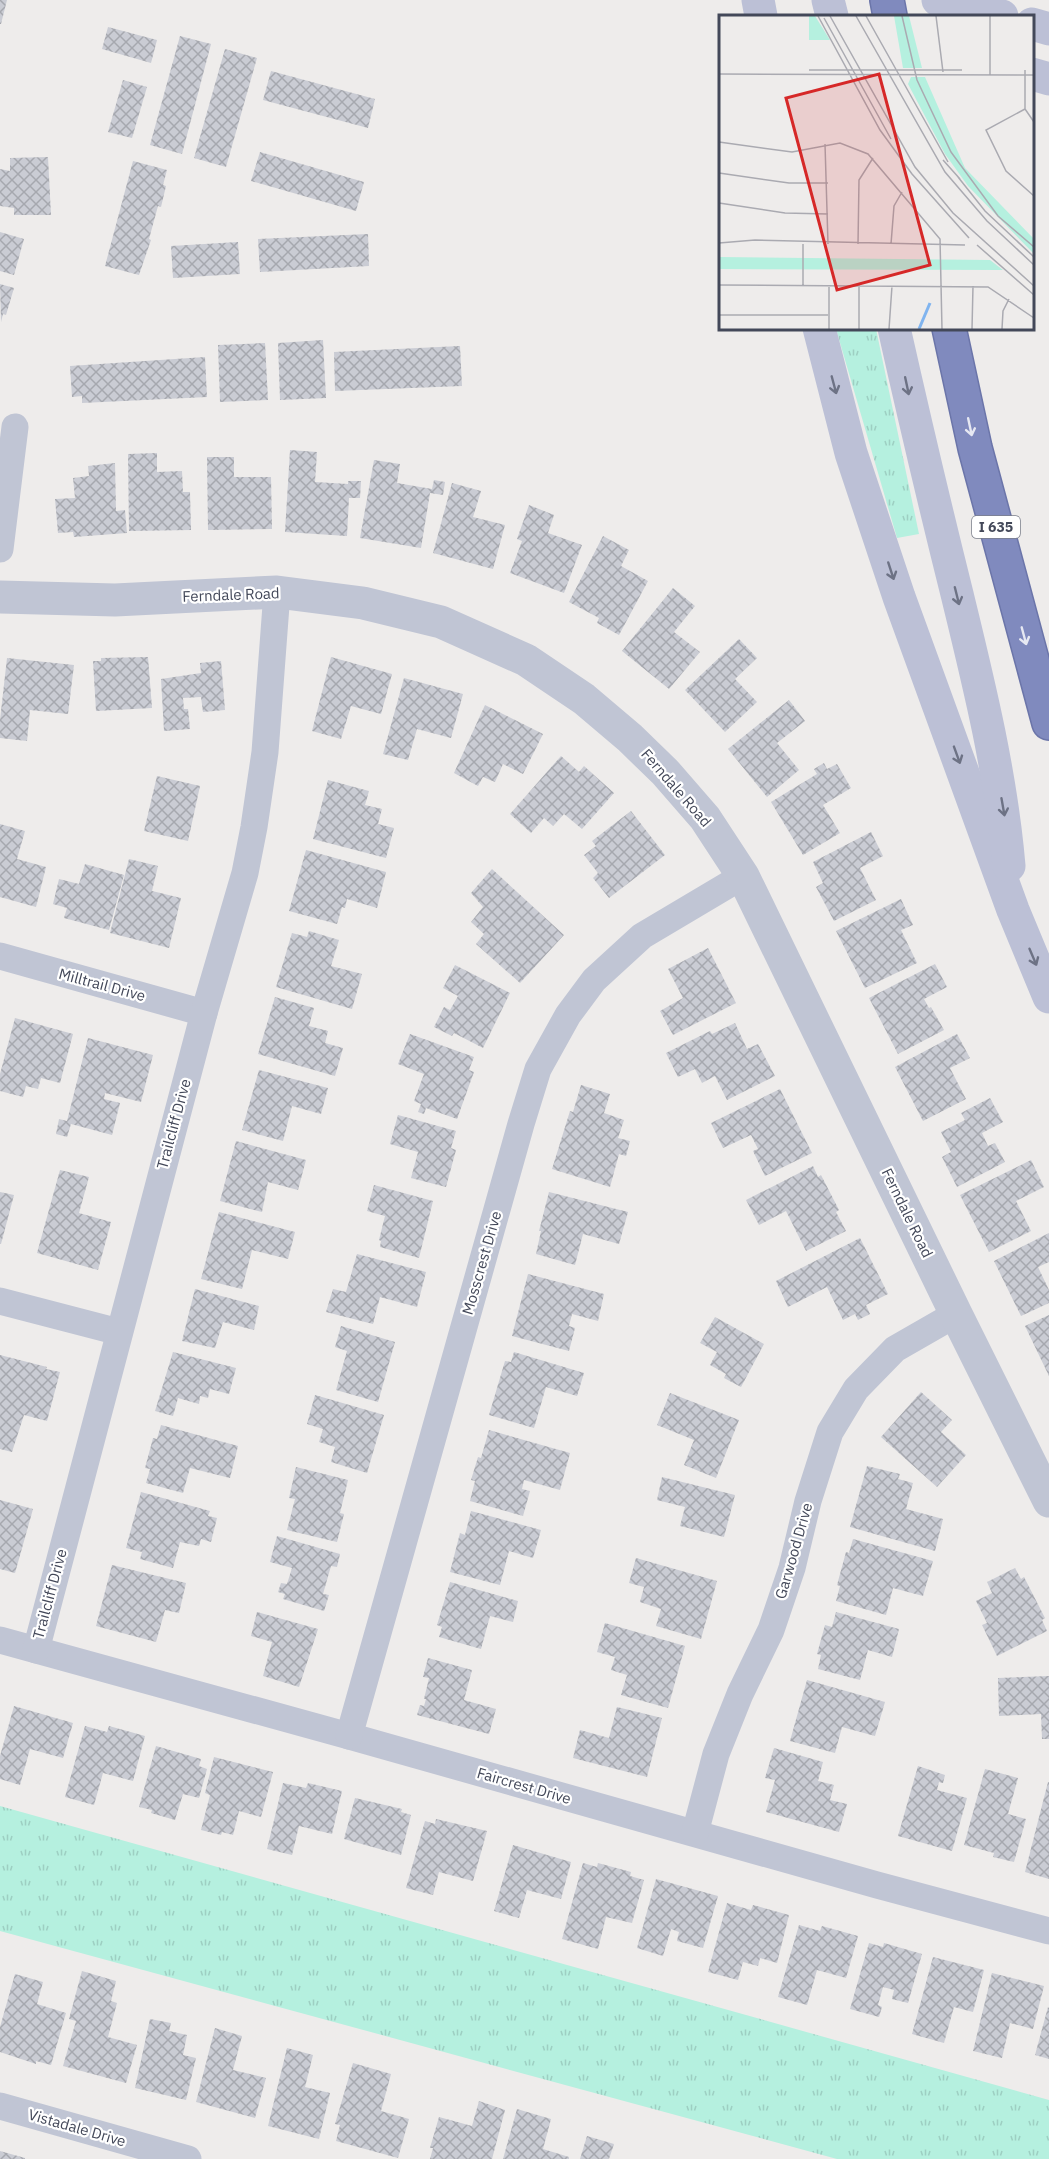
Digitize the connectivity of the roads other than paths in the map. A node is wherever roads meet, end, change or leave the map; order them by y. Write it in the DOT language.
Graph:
graph roads {
  1 [pos="758,0"];
  2 [pos="828,0"];
  3 [pos="887,0"];
  4 [pos="938,0"];
  5 [pos="761,15"];
  6 [pos="832,15"];
  7 [pos="890,15"];
  8 [pos="998,15"];
  9 [pos="1034,24"];
  10 [pos="1049,28"];
  11 [pos="1034,75"];
  12 [pos="1049,79"];
  13 [pos="820,330"];
  14 [pos="894,330"];
  15 [pos="949,330"];
  16 [pos="15,426"];
  17 [pos="0,549"];
  18 [pos="277,592"];
  19 [pos="0,597"];
  20 [pos="1049,723"];
  21 [pos="744,876"];
  22 [pos="1013,910"];
  23 [pos="0,957"];
  24 [pos="1049,996"];
  25 [pos="204,1013"];
  26 [pos="0,1300"];
  27 [pos="956,1314"];
  28 [pos="119,1332"];
  29 [pos="1049,1501"];
  30 [pos="0,1640"];
  31 [pos="36,1650"];
  32 [pos="349,1736"];
  33 [pos="695,1833"];
  34 [pos="1049,1930"];
  35 [pos="0,2106"];
  36 [pos="188,2159"];
  1 -- 5 [label="main road"];
  2 -- 6 [label="main road"];
  3 -- 7 [label="highway"];
  4 -- 8 [label="main road"];
  9 -- 10 [label="main road"];
  11 -- 12 [label="main road"];
  13 -- 22 [label="main road, one-way"];
  14 -- 22 [label="main road, one-way"];
  15 -- 20 [label="highway, I 635, one-way"];
  16 -- 17 [label="street"];
  18 -- 19 [label="street, Ferndale Road"];
  18 -- 21 [label="street, Ferndale Road"];
  18 -- 25 [label="street, Trailcliff Drive"];
  21 -- 27 [label="street, Ferndale Road"];
  21 -- 32 [label="street, Mosscrest Drive"];
  22 -- 24 [label="main road, one-way"];
  23 -- 25 [label="street, Milltrail Drive"];
  25 -- 28 [label="street, Trailcliff Drive"];
  26 -- 28 [label="street"];
  27 -- 29 [label="street, Ferndale Road"];
  27 -- 33 [label="street, Garwood Drive"];
  28 -- 31 [label="street, Trailcliff Drive"];
  30 -- 31 [label="street, Faircrest Drive"];
  31 -- 32 [label="street, Faircrest Drive"];
  32 -- 33 [label="street, Faircrest Drive"];
  33 -- 34 [label="street, Faircrest Drive"];
  35 -- 36 [label="street, Vistadale Drive"];
}
